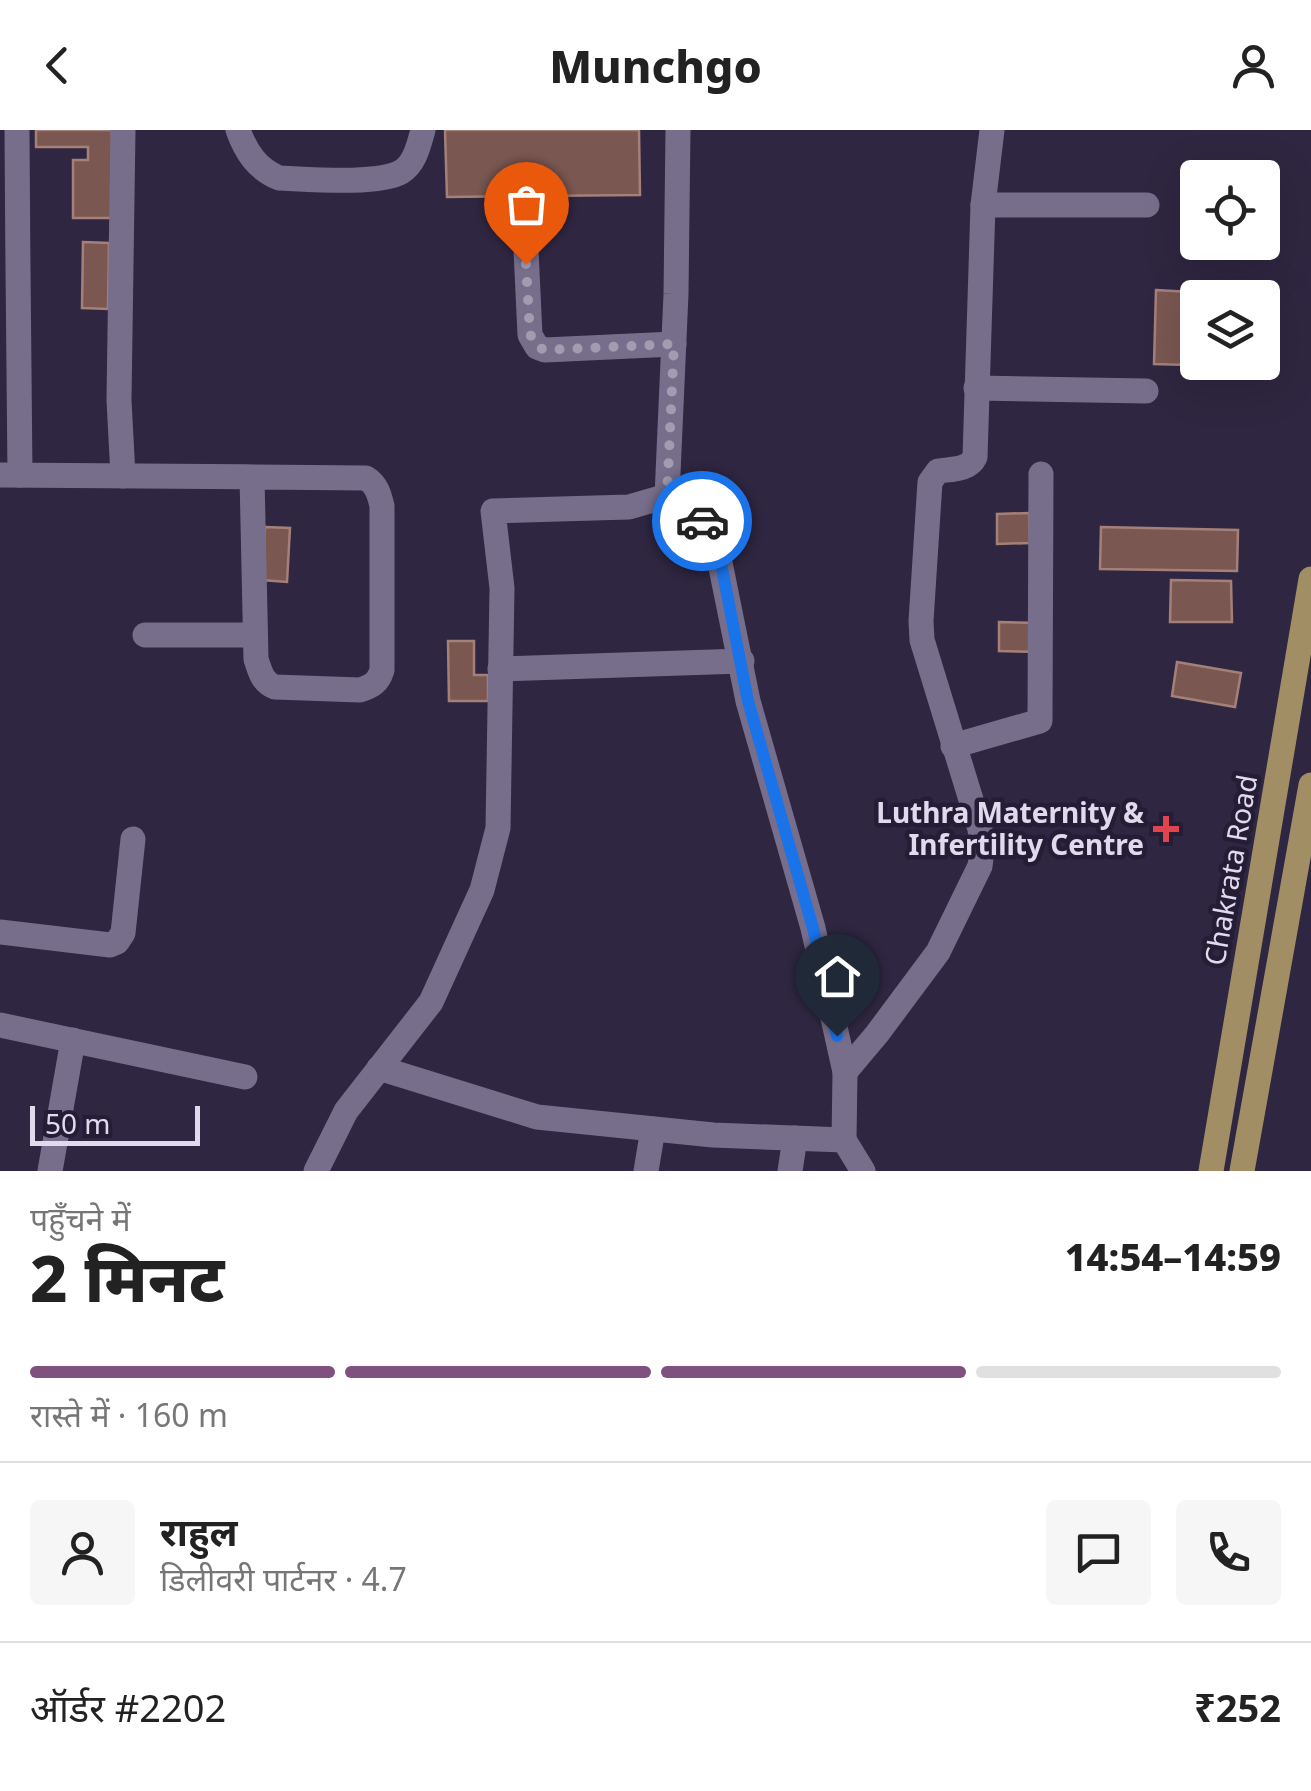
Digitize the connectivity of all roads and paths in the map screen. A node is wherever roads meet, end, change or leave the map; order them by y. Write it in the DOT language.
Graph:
graph roads {
  1 [pos="18,130"];
  2 [pos="123,130"];
  3 [pos="238,130"];
  4 [pos="423,130"];
  5 [pos="678,130"];
  6 [pos="992,130"];
  7 [pos="983,204"];
  8 [pos="1146,205"];
  9 [pos="524,230"];
  10 [pos="674,344"];
  11 [pos="976,388"];
  12 [pos="1146,391"];
  13 [pos="1042,474"];
  14 [pos="10,475"];
  15 [pos="123,476"];
  16 [pos="252,477"];
  17 [pos="667,496"];
  18 [pos="1311,580"];
  19 [pos="146,635"];
  20 [pos="255,635"];
  21 [pos="742,661"];
  22 [pos="500,669"];
  23 [pos="953,746"];
  24 [pos="1311,785"];
  25 [pos="134,839"];
  26 [pos="0,932"];
  27 [pos="0,1024"];
  28 [pos="73,1040"];
  29 [pos="380,1068"];
  30 [pos="845,1072"];
  31 [pos="245,1076"];
  32 [pos="653,1129"];
  33 [pos="794,1138"];
  34 [pos="844,1140"];
  35 [pos="50,1171"];
  36 [pos="316,1171"];
  37 [pos="646,1171"];
  38 [pos="790,1171"];
  39 [pos="863,1171"];
  40 [pos="1211,1171"];
  41 [pos="1242,1171"];
  1 -- 14 [label="street"];
  2 -- 15 [label="street"];
  3 -- 4 [label="street"];
  5 -- 10 [label="street"];
  6 -- 7 [label="street"];
  7 -- 8 [label="street"];
  7 -- 11 [label="street"];
  9 -- 10 [label="street"];
  10 -- 17 [label="street"];
  11 -- 12 [label="street"];
  11 -- 23 [label="street"];
  13 -- 23 [label="street"];
  14 -- 15 [label="street"];
  15 -- 16 [label="street"];
  16 -- 20 [label="street"];
  16 -- 20 [label="street"];
  17 -- 21 [label="street"];
  17 -- 22 [label="street"];
  18 -- 40 [label="main road, Chakrata Road"];
  19 -- 20 [label="street"];
  21 -- 22 [label="street"];
  21 -- 30 [label="street"];
  22 -- 29 [label="street"];
  23 -- 30 [label="street"];
  24 -- 41 [label="main road"];
  25 -- 26 [label="street"];
  27 -- 28 [label="street"];
  28 -- 31 [label="street"];
  28 -- 35 [label="street"];
  29 -- 32 [label="street"];
  29 -- 36 [label="street"];
  30 -- 34 [label="street"];
  32 -- 33 [label="street"];
  32 -- 37 [label="street"];
  33 -- 34 [label="street"];
  33 -- 38 [label="street"];
  34 -- 39 [label="street"];
}
